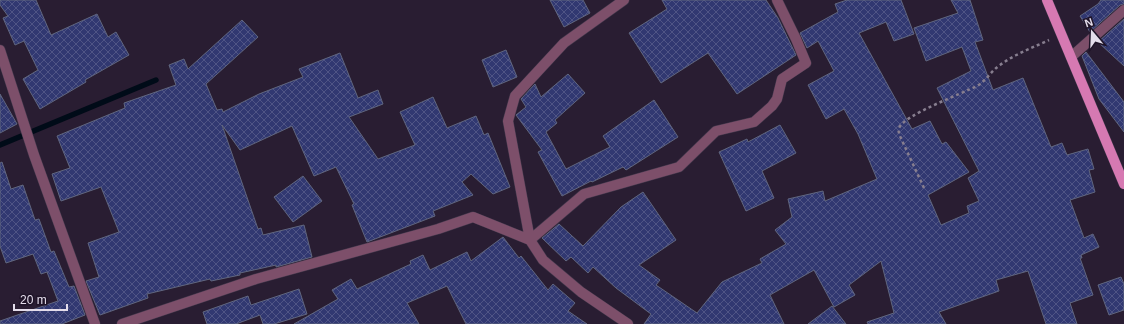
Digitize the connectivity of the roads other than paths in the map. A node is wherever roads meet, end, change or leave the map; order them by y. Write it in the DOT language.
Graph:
graph roads {
  1 [pos="624,0"];
  2 [pos="777,0"];
  3 [pos="1047,0"];
  4 [pos="1124,10"];
  5 [pos="0,50"];
  6 [pos="1071,57"];
  7 [pos="1124,184"];
  8 [pos="530,240"];
  9 [pos="95,324"];
  10 [pos="122,324"];
  11 [pos="628,324"];
  1 -- 8 [label="street"];
  2 -- 8 [label="street"];
  3 -- 6 [label="main road"];
  4 -- 6 [label="street"];
  5 -- 9 [label="street"];
  6 -- 7 [label="main road"];
  8 -- 10 [label="street"];
  8 -- 11 [label="street"];
}
